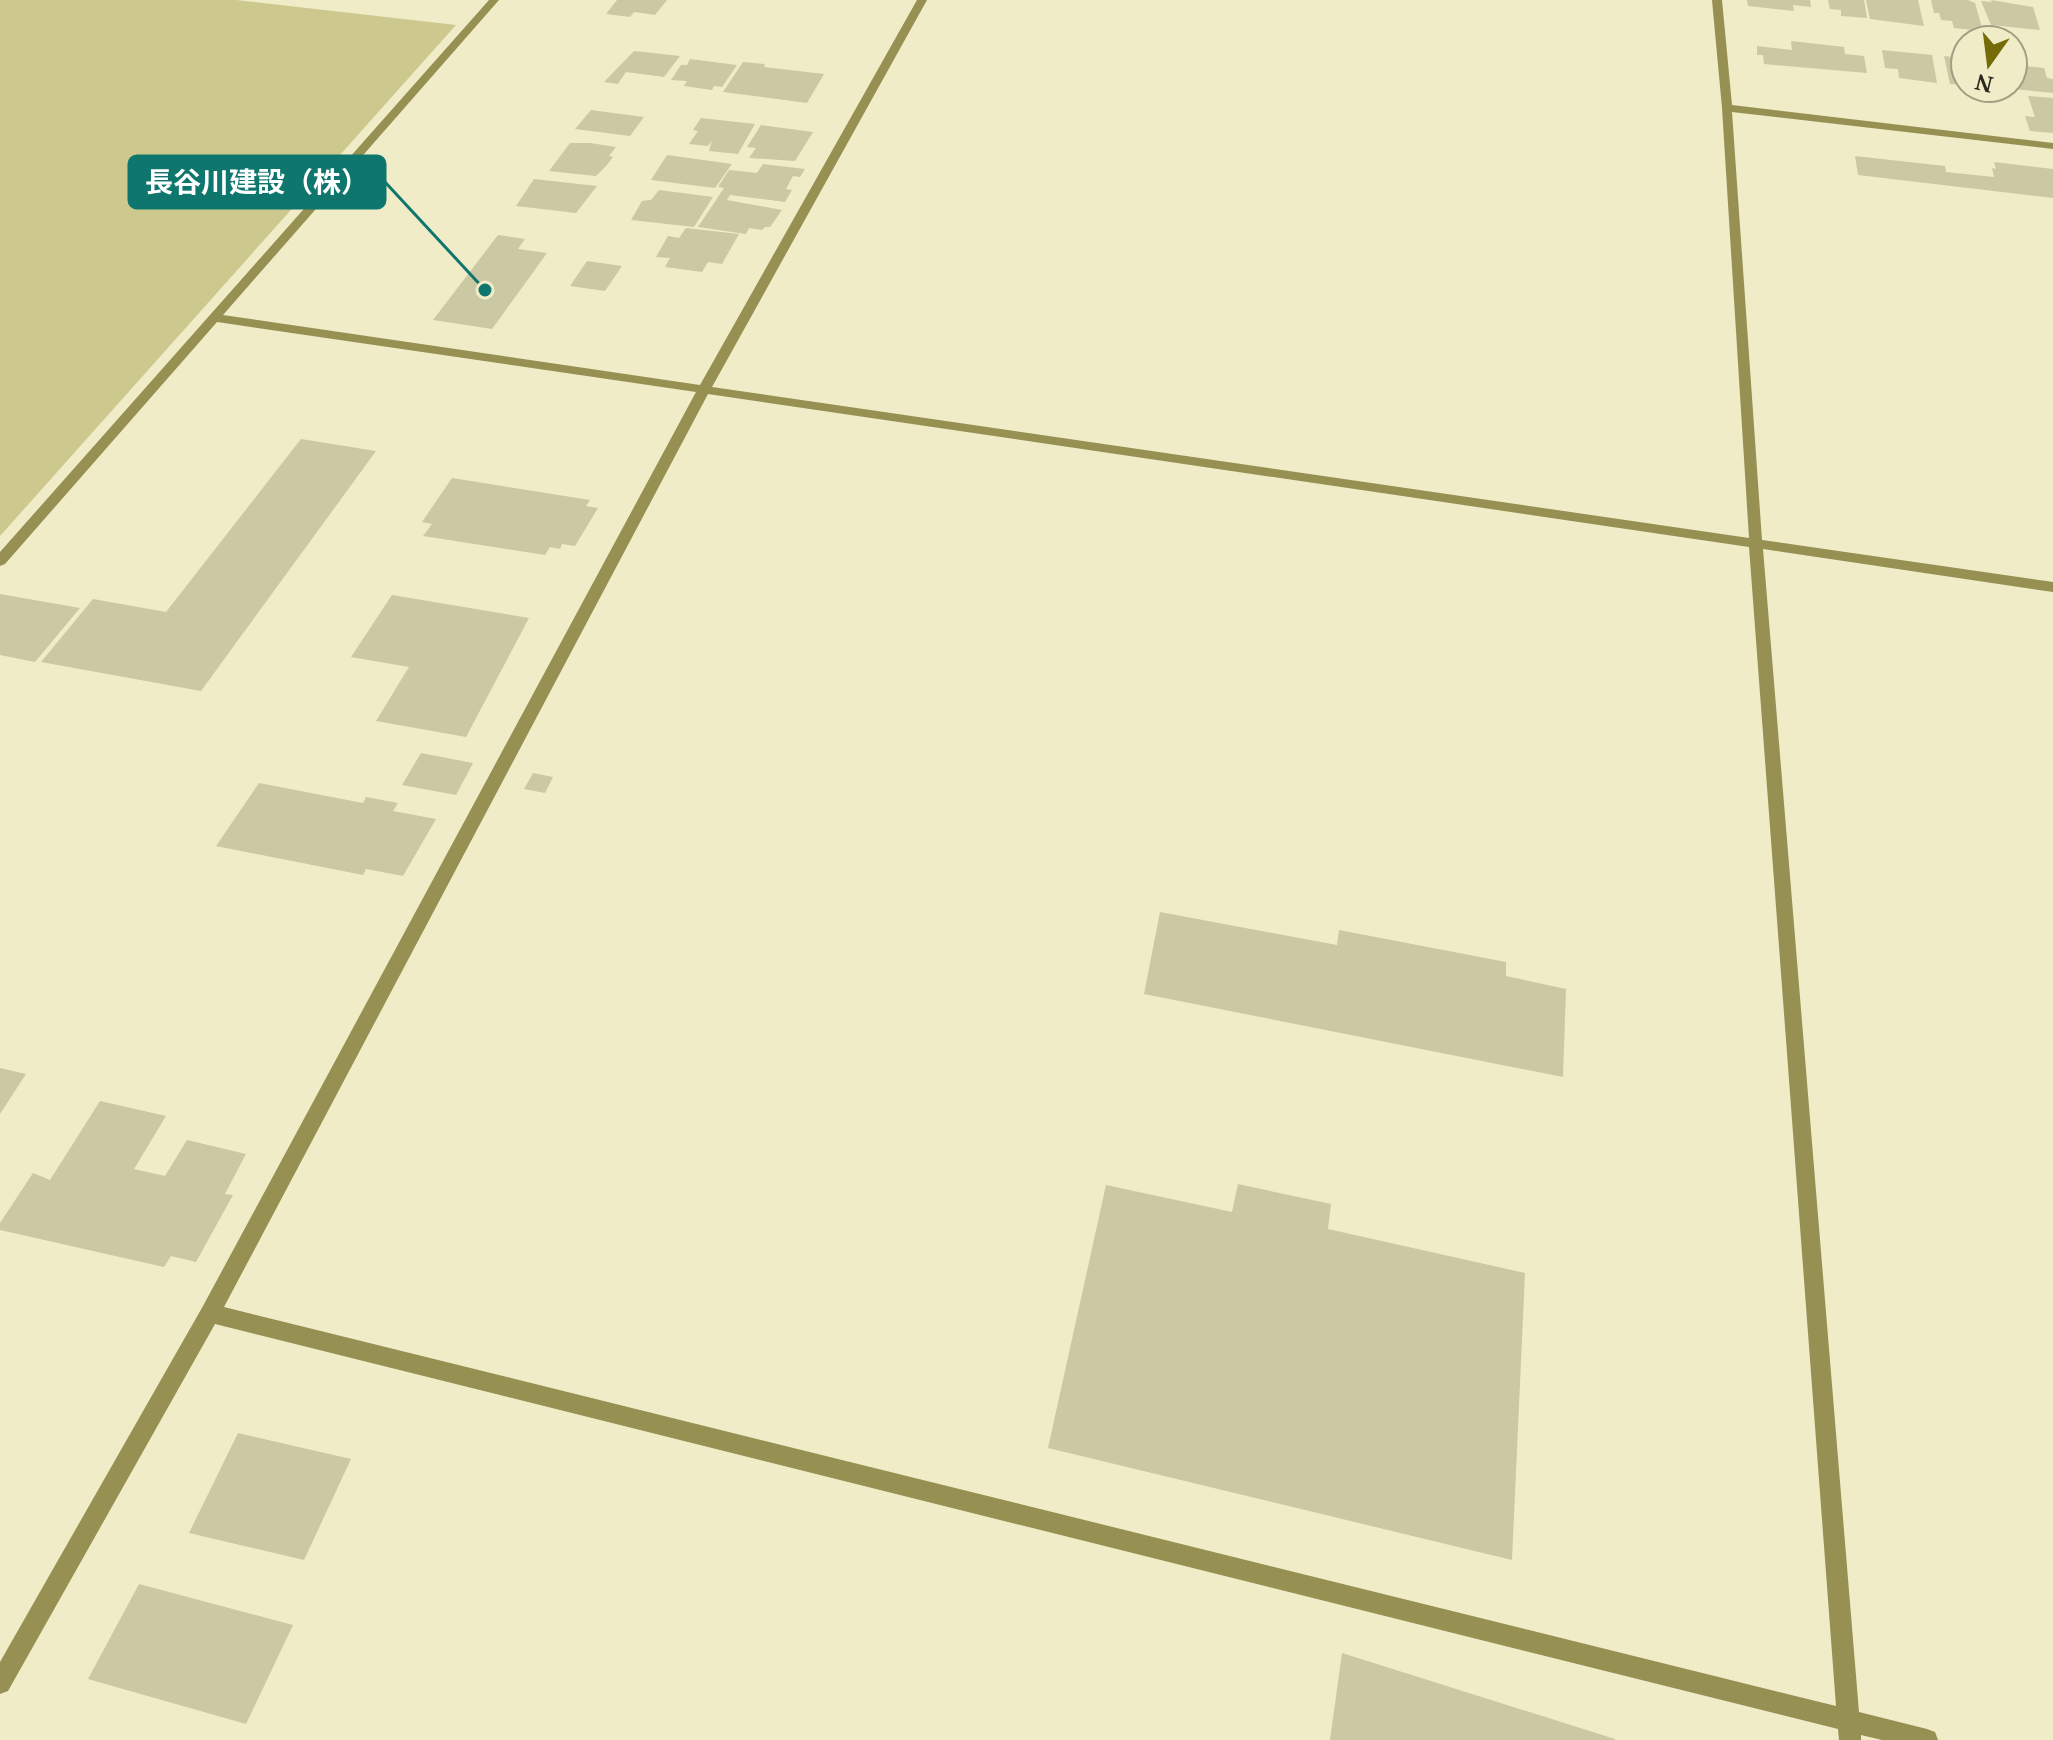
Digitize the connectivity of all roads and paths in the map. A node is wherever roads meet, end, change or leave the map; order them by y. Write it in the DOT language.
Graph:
graph roads {
  1 [pos="494,0"];
  2 [pos="922,0"];
  3 [pos="1717,0"];
  4 [pos="1727,108"];
  5 [pos="2053,146"];
  6 [pos="216,318"];
  7 [pos="704,389"];
  8 [pos="1756,544"];
  9 [pos="0,561"];
  10 [pos="2053,587"];
  11 [pos="210,1313"];
  12 [pos="0,1683"];
  13 [pos="1849,1731"];
  14 [pos="1927,1740"];
  1 -- 6 [label="street"];
  2 -- 7 [label="street"];
  3 -- 4 [label="street"];
  4 -- 5 [label="street"];
  4 -- 8 [label="street"];
  6 -- 7 [label="street"];
  6 -- 9 [label="street"];
  7 -- 8 [label="street"];
  7 -- 11 [label="street"];
  8 -- 10 [label="street"];
  8 -- 13 [label="street"];
  11 -- 12 [label="street"];
  11 -- 13 [label="street"];
  13 -- 14 [label="street"];
}
